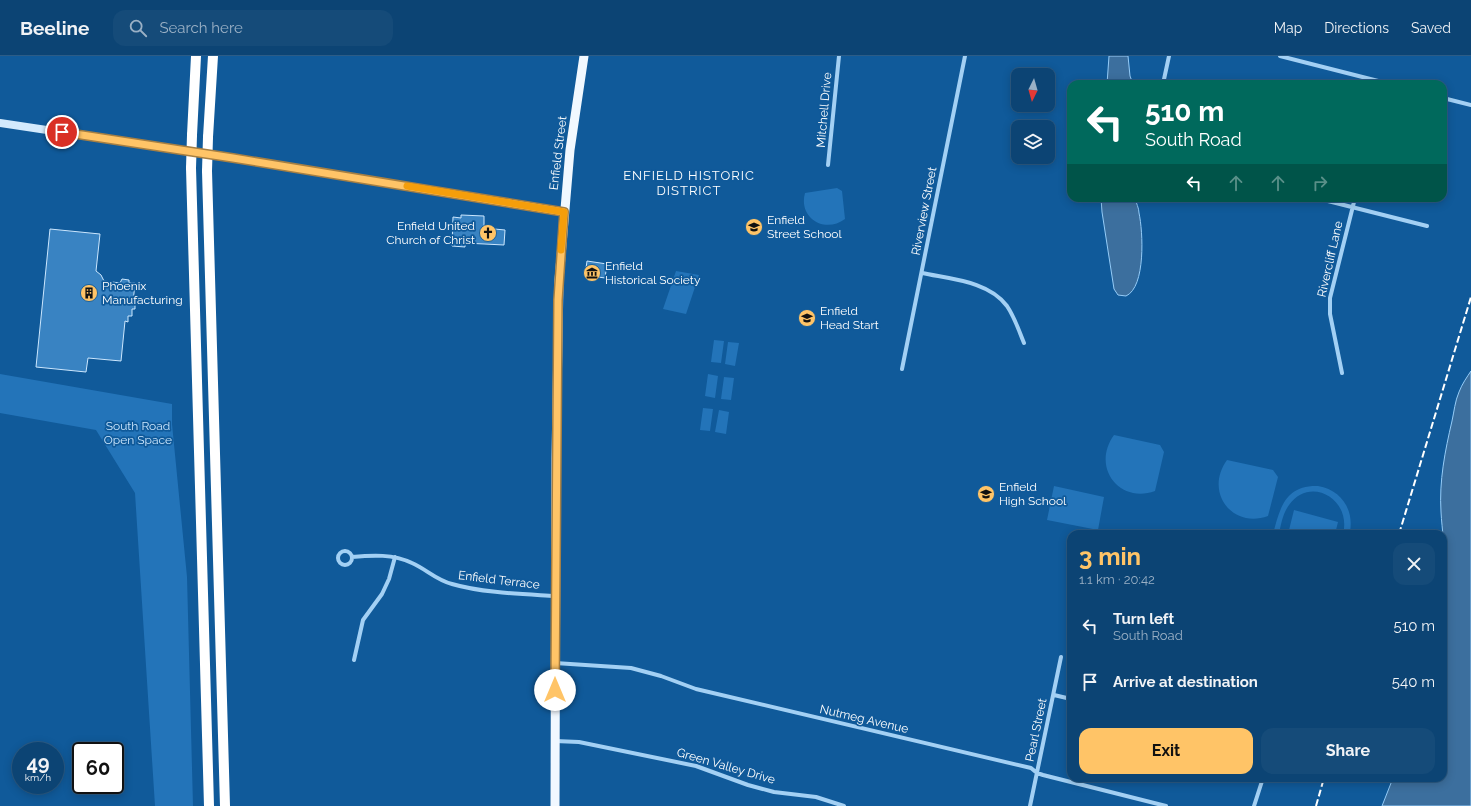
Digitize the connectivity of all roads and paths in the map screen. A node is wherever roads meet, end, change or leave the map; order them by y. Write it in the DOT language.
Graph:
graph roads {
  1 [pos="196,56"];
  2 [pos="213,56"];
  3 [pos="584,56"];
  4 [pos="838,56"];
  5 [pos="965,56"];
  6 [pos="1169,56"];
  7 [pos="1280,56"];
  8 [pos="1164,80"];
  9 [pos="1373,80"];
  10 [pos="1447,99"];
  11 [pos="1471,105"];
  12 [pos="0,123"];
  13 [pos="828,165"];
  14 [pos="1332,202"];
  15 [pos="1354,202"];
  16 [pos="1352,207"];
  17 [pos="564,212"];
  18 [pos="1427,226"];
  19 [pos="922,273"];
  20 [pos="1024,343"];
  21 [pos="902,369"];
  22 [pos="1342,372"];
  23 [pos="352,557"];
  24 [pos="395,557"];
  25 [pos="555,596"];
  26 [pos="1061,657"];
  27 [pos="354,660"];
  28 [pos="555,664"];
  29 [pos="1054,694"];
  30 [pos="1067,698"];
  31 [pos="555,741"];
  32 [pos="1037,773"];
  33 [pos="1067,781"];
  34 [pos="1072,782"];
  35 [pos="1262,782"];
  36 [pos="209,806"];
  37 [pos="225,806"];
  38 [pos="555,806"];
  39 [pos="844,806"];
  40 [pos="1030,806"];
  41 [pos="1166,806"];
  42 [pos="1254,806"];
  1 -- 36 [label="highway, bridge"];
  2 -- 37 [label="highway, bridge"];
  3 -- 17 [label="main road, Enfield Street"];
  4 -- 13 [label="street, Mitchell Drive"];
  5 -- 19 [label="street, Riverview Street"];
  6 -- 8 [label="street"];
  7 -- 9 [label="street"];
  10 -- 11 [label="street"];
  12 -- 17 [label="main road"];
  14 -- 16 [label="street"];
  15 -- 16 [label="street, Rivercliff Lane"];
  16 -- 18 [label="street"];
  16 -- 22 [label="street, Rivercliff Lane"];
  17 -- 25 [label="main road, Enfield Street"];
  19 -- 20 [label="street"];
  19 -- 21 [label="street, Riverview Street"];
  23 -- 24 [label="street, Enfield Terrace"];
  24 -- 25 [label="street, Enfield Terrace"];
  24 -- 27 [label="street"];
  25 -- 28 [label="main road, Enfield Street"];
  26 -- 29 [label="street, Pearl Street"];
  28 -- 31 [label="main road, Enfield Street"];
  28 -- 32 [label="street, Nutmeg Avenue"];
  29 -- 30 [label="street"];
  29 -- 32 [label="street, Pearl Street"];
  31 -- 38 [label="main road, Enfield Street"];
  31 -- 39 [label="street, Green Valley Drive"];
  32 -- 33 [label="street, Nutmeg Avenue"];
  32 -- 40 [label="street, Pearl Street"];
  34 -- 41 [label="street, Nutmeg Avenue"];
  35 -- 42 [label="street"];
}
